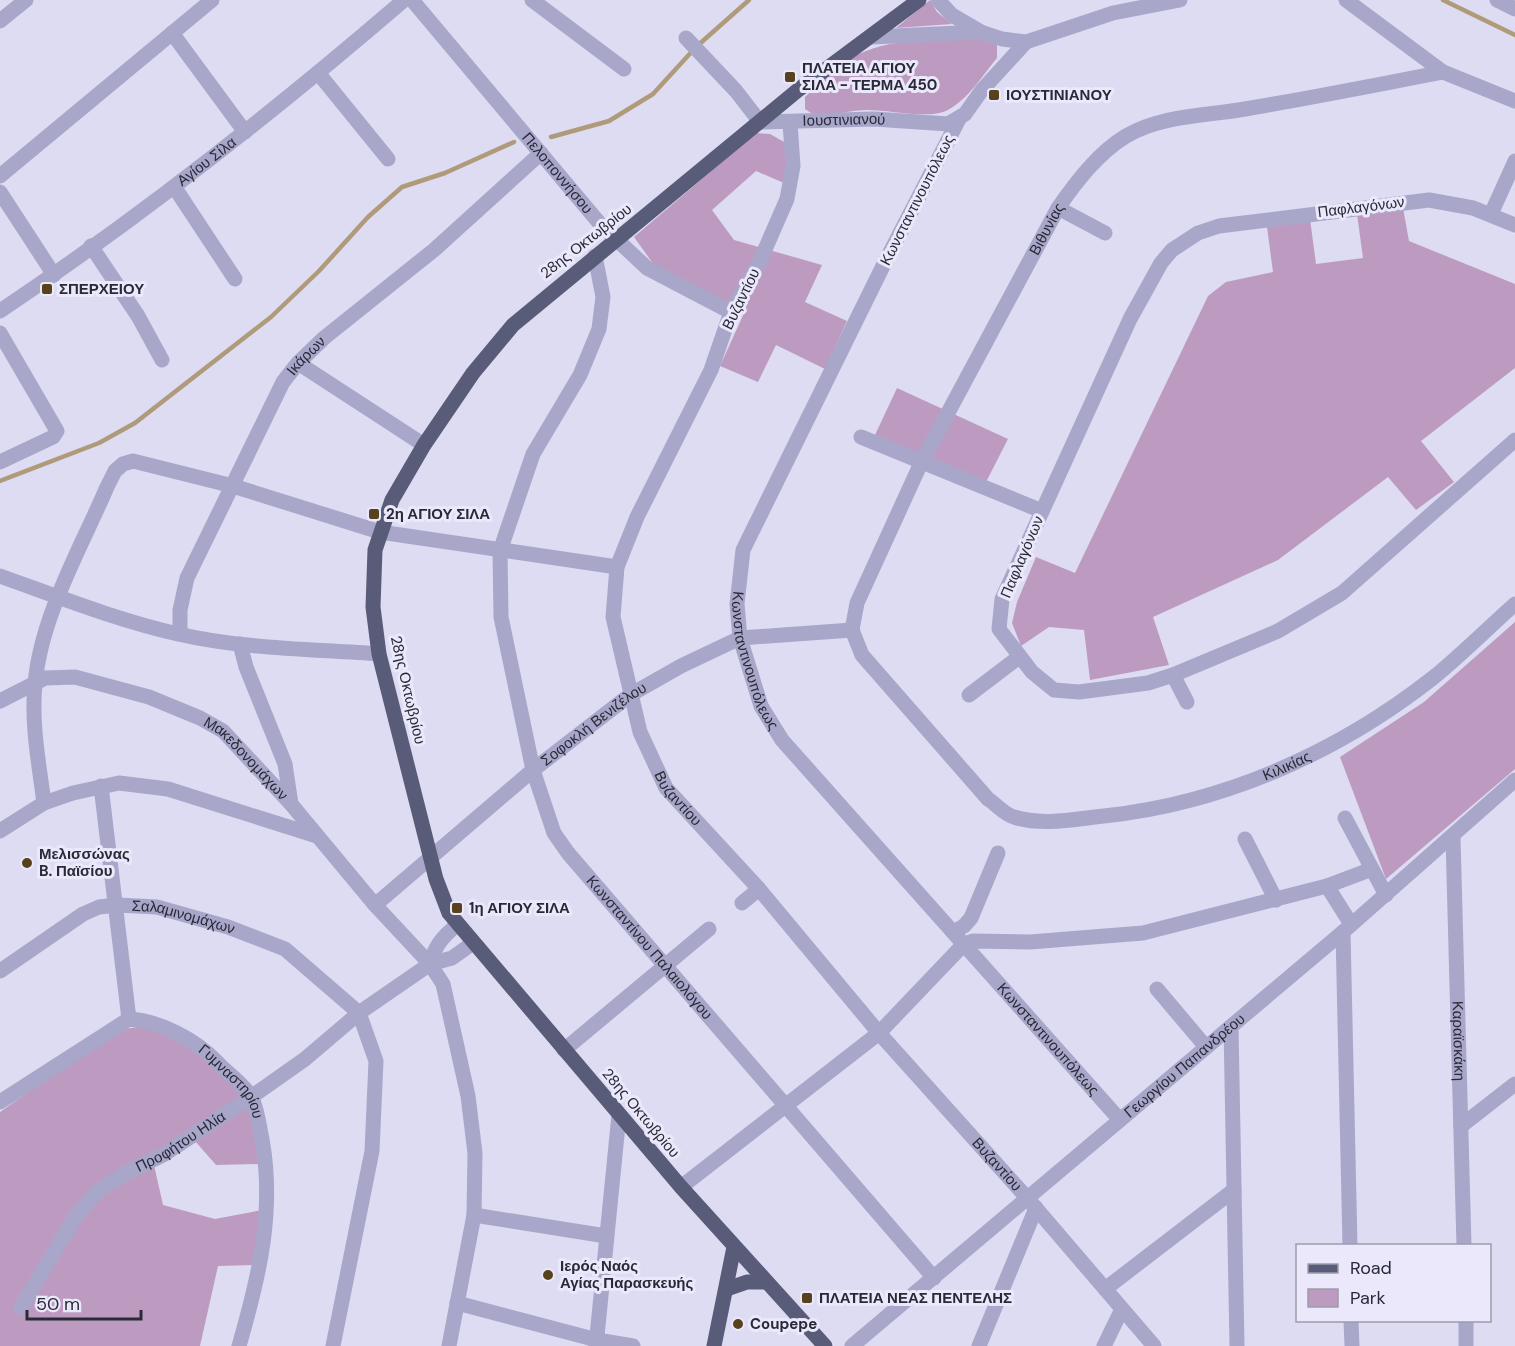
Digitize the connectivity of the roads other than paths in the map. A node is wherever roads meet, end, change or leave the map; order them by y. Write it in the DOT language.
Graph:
graph roads {
  1 [pos="26,0"];
  2 [pos="212,0"];
  3 [pos="404,0"];
  4 [pos="412,0"];
  5 [pos="532,0"];
  6 [pos="919,0"];
  7 [pos="938,0"];
  8 [pos="1180,0"];
  9 [pos="1346,0"];
  10 [pos="1497,0"];
  11 [pos="1515,9"];
  12 [pos="0,21"];
  13 [pos="981,32"];
  14 [pos="172,33"];
  15 [pos="872,37"];
  16 [pos="686,38"];
  17 [pos="1026,42"];
  18 [pos="624,69"];
  19 [pos="1443,72"];
  20 [pos="318,74"];
  21 [pos="1515,101"];
  22 [pos="959,119"];
  23 [pos="760,122"];
  24 [pos="790,123"];
  25 [pos="929,124"];
  26 [pos="245,132"];
  27 [pos="542,153"];
  28 [pos="388,159"];
  29 [pos="1515,161"];
  30 [pos="0,176"];
  31 [pos="175,188"];
  32 [pos="0,192"];
  33 [pos="1058,208"];
  34 [pos="1491,214"];
  35 [pos="1515,225"];
  36 [pos="1105,232"];
  37 [pos="617,240"];
  38 [pos="91,246"];
  39 [pos="595,256"];
  40 [pos="54,275"];
  41 [pos="236,279"];
  42 [pos="0,311"];
  43 [pos="731,312"];
  44 [pos="0,333"];
  45 [pos="162,360"];
  46 [pos="298,363"];
  47 [pos="861,437"];
  48 [pos="1515,440"];
  49 [pos="424,446"];
  50 [pos="0,462"];
  51 [pos="921,464"];
  52 [pos="233,486"];
  53 [pos="1042,511"];
  54 [pos="380,532"];
  55 [pos="500,551"];
  56 [pos="617,567"];
  57 [pos="0,576"];
  58 [pos="60,598"];
  59 [pos="1515,604"];
  60 [pos="852,630"];
  61 [pos="180,634"];
  62 [pos="740,638"];
  63 [pos="240,644"];
  64 [pos="379,654"];
  65 [pos="1019,657"];
  66 [pos="1173,675"];
  67 [pos="35,683"];
  68 [pos="630,694"];
  69 [pos="969,695"];
  70 [pos="0,701"];
  71 [pos="1187,702"];
  72 [pos="533,770"];
  73 [pos="1515,780"];
  74 [pos="101,786"];
  75 [pos="44,803"];
  76 [pos="291,804"];
  77 [pos="1345,818"];
  78 [pos="0,831"];
  79 [pos="319,837"];
  80 [pos="1453,837"];
  81 [pos="1245,839"];
  82 [pos="998,853"];
  83 [pos="431,858"];
  84 [pos="1371,869"];
  85 [pos="1327,886"];
  86 [pos="759,889"];
  87 [pos="1386,895"];
  88 [pos="1276,900"];
  89 [pos="742,903"];
  90 [pos="117,905"];
  91 [pos="375,905"];
  92 [pos="457,926"];
  93 [pos="1347,928"];
  94 [pos="709,930"];
  95 [pos="953,932"];
  96 [pos="473,943"];
  97 [pos="964,944"];
  98 [pos="430,964"];
  99 [pos="666,966"];
  100 [pos="0,971"];
  101 [pos="1157,989"];
  102 [pos="359,1013"];
  103 [pos="129,1019"];
  104 [pos="1231,1027"];
  105 [pos="879,1033"];
  106 [pos="1206,1047"];
  107 [pos="564,1050"];
  108 [pos="1515,1084"];
  109 [pos="251,1097"];
  110 [pos="0,1102"];
  111 [pos="784,1106"];
  112 [pos="619,1115"];
  113 [pos="1120,1120"];
  114 [pos="1461,1126"];
  115 [pos="681,1187"];
  116 [pos="1234,1191"];
  117 [pos="1032,1204"];
  118 [pos="474,1215"];
  119 [pos="606,1236"];
  120 [pos="1350,1244"];
  121 [pos="1464,1244"];
  122 [pos="734,1247"];
  123 [pos="934,1278"];
  124 [pos="766,1282"];
  125 [pos="727,1289"];
  126 [pos="1105,1290"];
  127 [pos="457,1303"];
  128 [pos="21,1307"];
  129 [pos="1122,1309"];
  130 [pos="1352,1322"];
  131 [pos="1466,1322"];
  132 [pos="597,1343"];
  133 [pos="239,1346"];
  134 [pos="333,1346"];
  135 [pos="449,1346"];
  136 [pos="633,1346"];
  137 [pos="714,1346"];
  138 [pos="825,1346"];
  139 [pos="852,1346"];
  140 [pos="979,1346"];
  141 [pos="1104,1346"];
  142 [pos="1154,1346"];
  143 [pos="1237,1346"];
  144 [pos="1352,1346"];
  145 [pos="1466,1346"];
  1 -- 12 [label="street"];
  2 -- 14 [label="street"];
  3 -- 20 [label="street, Αγίου Σίλα"];
  4 -- 27 [label="street, Πελοποννήσου"];
  5 -- 18 [label="street"];
  6 -- 15 [label="main road, 28ης Οκτωβρίου"];
  7 -- 13 [label="street"];
  8 -- 17 [label="street"];
  9 -- 19 [label="street"];
  10 -- 11 [label="street"];
  13 -- 15 [label="street"];
  13 -- 17 [label="street"];
  14 -- 26 [label="street"];
  14 -- 30 [label="street"];
  15 -- 23 [label="main road, 28ης Οκτωβρίου"];
  16 -- 23 [label="street"];
  17 -- 22 [label="street, Κωνσταντινουπόλεως"];
  19 -- 21 [label="street"];
  19 -- 33 [label="street, Βιθυνίας"];
  20 -- 26 [label="street, Αγίου Σίλα"];
  20 -- 28 [label="street"];
  22 -- 25 [label="street, Κωνσταντινουπόλεως"];
  22 -- 62 [label="street, Κωνσταντινουπόλεως"];
  23 -- 24 [label="street, Ιουστινιανού"];
  23 -- 37 [label="main road, 28ης Οκτωβρίου"];
  24 -- 25 [label="street, Ιουστινιανού"];
  24 -- 43 [label="street, Βυζαντίου"];
  26 -- 31 [label="street, Αγίου Σίλα"];
  27 -- 37 [label="street, Πελοποννήσου"];
  27 -- 46 [label="street, Ικάρων"];
  29 -- 34 [label="street"];
  31 -- 38 [label="street, Αγίου Σίλα"];
  31 -- 41 [label="street"];
  32 -- 40 [label="street"];
  33 -- 36 [label="street"];
  33 -- 51 [label="street, Βιθυνίας"];
  34 -- 35 [label="street, Παφλαγόνων"];
  34 -- 53 [label="street, Παφλαγόνων"];
  37 -- 39 [label="main road, 28ης Οκτωβρίου"];
  37 -- 43 [label="street, Πελοποννήσου"];
  38 -- 40 [label="street, Αγίου Σίλα"];
  38 -- 45 [label="street"];
  39 -- 49 [label="main road, 28ης Οκτωβρίου"];
  39 -- 55 [label="street, Κωνσταντίνου Παλαιολόγου"];
  40 -- 42 [label="street, Αγίου Σίλα"];
  43 -- 56 [label="street, Βυζαντίου"];
  44 -- 50 [label="street"];
  46 -- 49 [label="street"];
  46 -- 52 [label="street, Ικάρων"];
  47 -- 51 [label="street"];
  48 -- 66 [label="street, Παφλαγόνων"];
  49 -- 54 [label="main road, 28ης Οκτωβρίου"];
  51 -- 53 [label="street"];
  51 -- 60 [label="street, Βιθυνίας"];
  52 -- 54 [label="street"];
  52 -- 58 [label="street"];
  52 -- 61 [label="street, Ικάρων"];
  53 -- 65 [label="street, Παφλαγόνων"];
  54 -- 55 [label="street"];
  54 -- 64 [label="main road, 28ης Οκτωβρίου"];
  55 -- 56 [label="street"];
  55 -- 72 [label="street, Κωνσταντίνου Παλαιολόγου"];
  56 -- 68 [label="street, Βυζαντίου"];
  57 -- 58 [label="street"];
  58 -- 61 [label="street"];
  58 -- 67 [label="street"];
  59 -- 60 [label="street, Κιλικίας"];
  60 -- 62 [label="street, Σοφοκλή Βενιζέλου"];
  61 -- 63 [label="street"];
  62 -- 68 [label="street, Σοφοκλή Βενιζέλου"];
  62 -- 95 [label="street, Κωνσταντινουπόλεως"];
  63 -- 64 [label="street"];
  63 -- 76 [label="street"];
  64 -- 83 [label="main road, 28ης Οκτωβρίου"];
  65 -- 66 [label="street, Παφλαγόνων"];
  65 -- 69 [label="street"];
  66 -- 71 [label="street"];
  67 -- 70 [label="street, Μακεδονομάχων"];
  67 -- 75 [label="street"];
  67 -- 76 [label="street, Μακεδονομάχων"];
  68 -- 72 [label="street, Σοφοκλή Βενιζέλου"];
  68 -- 86 [label="street, Βυζαντίου"];
  72 -- 83 [label="street, Σοφοκλή Βενιζέλου"];
  72 -- 99 [label="street, Κωνσταντίνου Παλαιολόγου"];
  73 -- 80 [label="street, Γεωργίου Παπανδρέου"];
  74 -- 75 [label="street"];
  74 -- 79 [label="street"];
  74 -- 90 [label="street"];
  75 -- 78 [label="street"];
  76 -- 79 [label="street, Μακεδονομάχων"];
  77 -- 84 [label="street"];
  79 -- 91 [label="street, Μακεδονομάχων"];
  80 -- 87 [label="street, Γεωργίου Παπανδρέου"];
  80 -- 114 [label="street, Καραϊσκάκη"];
  81 -- 88 [label="street"];
  82 -- 95 [label="street"];
  83 -- 91 [label="street, Σοφοκλή Βενιζέλου"];
  83 -- 92 [label="main road, 28ης Οκτωβρίου"];
  84 -- 85 [label="street"];
  84 -- 87 [label="street"];
  85 -- 88 [label="street"];
  85 -- 93 [label="street"];
  86 -- 89 [label="street"];
  86 -- 105 [label="street, Βυζαντίου"];
  87 -- 93 [label="street, Γεωργίου Παπανδρέου"];
  88 -- 97 [label="street"];
  90 -- 100 [label="street, Σαλαμινομάχων"];
  90 -- 102 [label="street, Σαλαμινομάχων"];
  90 -- 103 [label="street"];
  91 -- 98 [label="street, Μακεδονομάχων"];
  92 -- 96 [label="main road, 28ης Οκτωβρίου"];
  92 -- 98 [label="street, Προφήτου Ηλία"];
  93 -- 104 [label="street, Γεωργίου Παπανδρέου"];
  93 -- 120 [label="street"];
  94 -- 99 [label="street"];
  95 -- 97 [label="street, Κωνσταντινουπόλεως"];
  96 -- 98 [label="street, Προφήτου Ηλία"];
  96 -- 107 [label="main road, 28ης Οκτωβρίου"];
  97 -- 105 [label="street"];
  97 -- 113 [label="street, Κωνσταντινουπόλεως"];
  98 -- 102 [label="street, Προφήτου Ηλία"];
  98 -- 118 [label="street, Μακεδονομάχων"];
  99 -- 107 [label="street"];
  99 -- 111 [label="street, Κωνσταντίνου Παλαιολόγου"];
  101 -- 106 [label="street"];
  102 -- 109 [label="street, Προφήτου Ηλία"];
  102 -- 134 [label="street"];
  103 -- 109 [label="street, Γυμναστηρίου"];
  103 -- 110 [label="street"];
  104 -- 106 [label="street, Γεωργίου Παπανδρέου"];
  104 -- 116 [label="street"];
  105 -- 111 [label="street"];
  105 -- 117 [label="street, Βυζαντίου"];
  106 -- 113 [label="street, Γεωργίου Παπανδρέου"];
  107 -- 112 [label="main road, 28ης Οκτωβρίου"];
  108 -- 114 [label="street"];
  109 -- 128 [label="street, Προφήτου Ηλία"];
  109 -- 133 [label="street, Γυμναστηρίου"];
  111 -- 115 [label="street"];
  111 -- 123 [label="street, Κωνσταντίνου Παλαιολόγου"];
  112 -- 115 [label="main road, 28ης Οκτωβρίου"];
  112 -- 119 [label="street"];
  113 -- 117 [label="street, Γεωργίου Παπανδρέου"];
  114 -- 121 [label="street, Καραϊσκάκη"];
  115 -- 122 [label="main road, 28ης Οκτωβρίου"];
  116 -- 126 [label="street"];
  116 -- 143 [label="street"];
  117 -- 123 [label="street, Γεωργίου Παπανδρέου"];
  117 -- 126 [label="street, Βυζαντίου"];
  117 -- 140 [label="street"];
  118 -- 119 [label="street"];
  118 -- 127 [label="street, Μακεδονομάχων"];
  119 -- 132 [label="street"];
  122 -- 124 [label="main road, 28ης Οκτωβρίου"];
  122 -- 125 [label="main road"];
  123 -- 139 [label="street, Γεωργίου Παπανδρέου"];
  124 -- 125 [label="main road"];
  124 -- 138 [label="main road, 28ης Οκτωβρίου"];
  125 -- 137 [label="main road"];
  126 -- 129 [label="street, Βυζαντίου"];
  127 -- 132 [label="street"];
  127 -- 135 [label="street, Μακεδονομάχων"];
  129 -- 141 [label="street"];
  129 -- 142 [label="street, Βυζαντίου"];
  130 -- 144 [label="street"];
  131 -- 145 [label="street"];
  132 -- 136 [label="street"];
}
